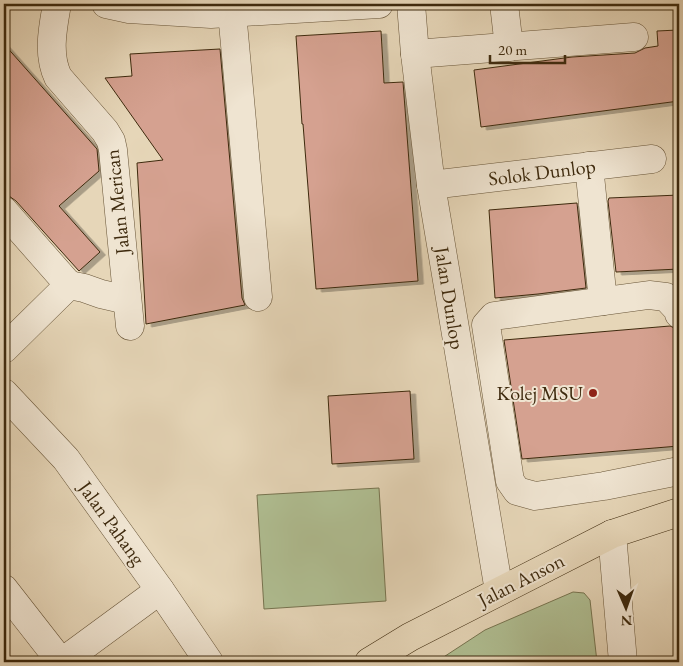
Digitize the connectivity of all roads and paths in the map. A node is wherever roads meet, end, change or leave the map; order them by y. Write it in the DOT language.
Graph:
graph roads {
  1 [pos="58,4"];
  2 [pos="106,4"];
  3 [pos="379,4"];
  4 [pos="411,4"];
  5 [pos="504,4"];
  6 [pos="218,10"];
  7 [pos="634,37"];
  8 [pos="509,47"];
  9 [pos="415,54"];
  10 [pos="652,159"];
  11 [pos="589,166"];
  12 [pos="431,184"];
  13 [pos="4,211"];
  14 [pos="69,285"];
  15 [pos="258,297"];
  16 [pos="127,300"];
  17 [pos="603,301"];
  18 [pos="679,314"];
  19 [pos="130,326"];
  20 [pos="4,349"];
  21 [pos="4,393"];
  22 [pos="679,472"];
  23 [pos="679,512"];
  24 [pos="612,534"];
  25 [pos="4,589"];
  26 [pos="160,590"];
  27 [pos="498,591"];
  28 [pos="12,617"];
  29 [pos="61,662"];
  30 [pos="209,662"];
  31 [pos="369,662"];
  32 [pos="623,662"];
  1 -- 16 [label="street, Jalan Merican"];
  2 -- 6 [label="street"];
  3 -- 6 [label="street"];
  4 -- 9 [label="street, Jalan Dunlop"];
  5 -- 8 [label="street"];
  6 -- 15 [label="street"];
  7 -- 8 [label="street"];
  8 -- 9 [label="street"];
  9 -- 12 [label="street, Jalan Dunlop"];
  10 -- 11 [label="street, Solok Dunlop"];
  11 -- 12 [label="street, Solok Dunlop"];
  11 -- 17 [label="street"];
  12 -- 27 [label="street, Jalan Dunlop"];
  13 -- 14 [label="street"];
  14 -- 16 [label="street"];
  14 -- 20 [label="street"];
  16 -- 19 [label="street, Jalan Merican"];
  17 -- 18 [label="street"];
  17 -- 22 [label="street"];
  21 -- 26 [label="street, Jalan Pahang"];
  23 -- 24 [label="main road, Jalan Anson"];
  24 -- 27 [label="main road, Jalan Anson"];
  24 -- 32 [label="street"];
  25 -- 28 [label="street"];
  26 -- 29 [label="street"];
  26 -- 30 [label="street, Jalan Pahang"];
  27 -- 31 [label="main road, Jalan Anson"];
  28 -- 29 [label="street"];
}
